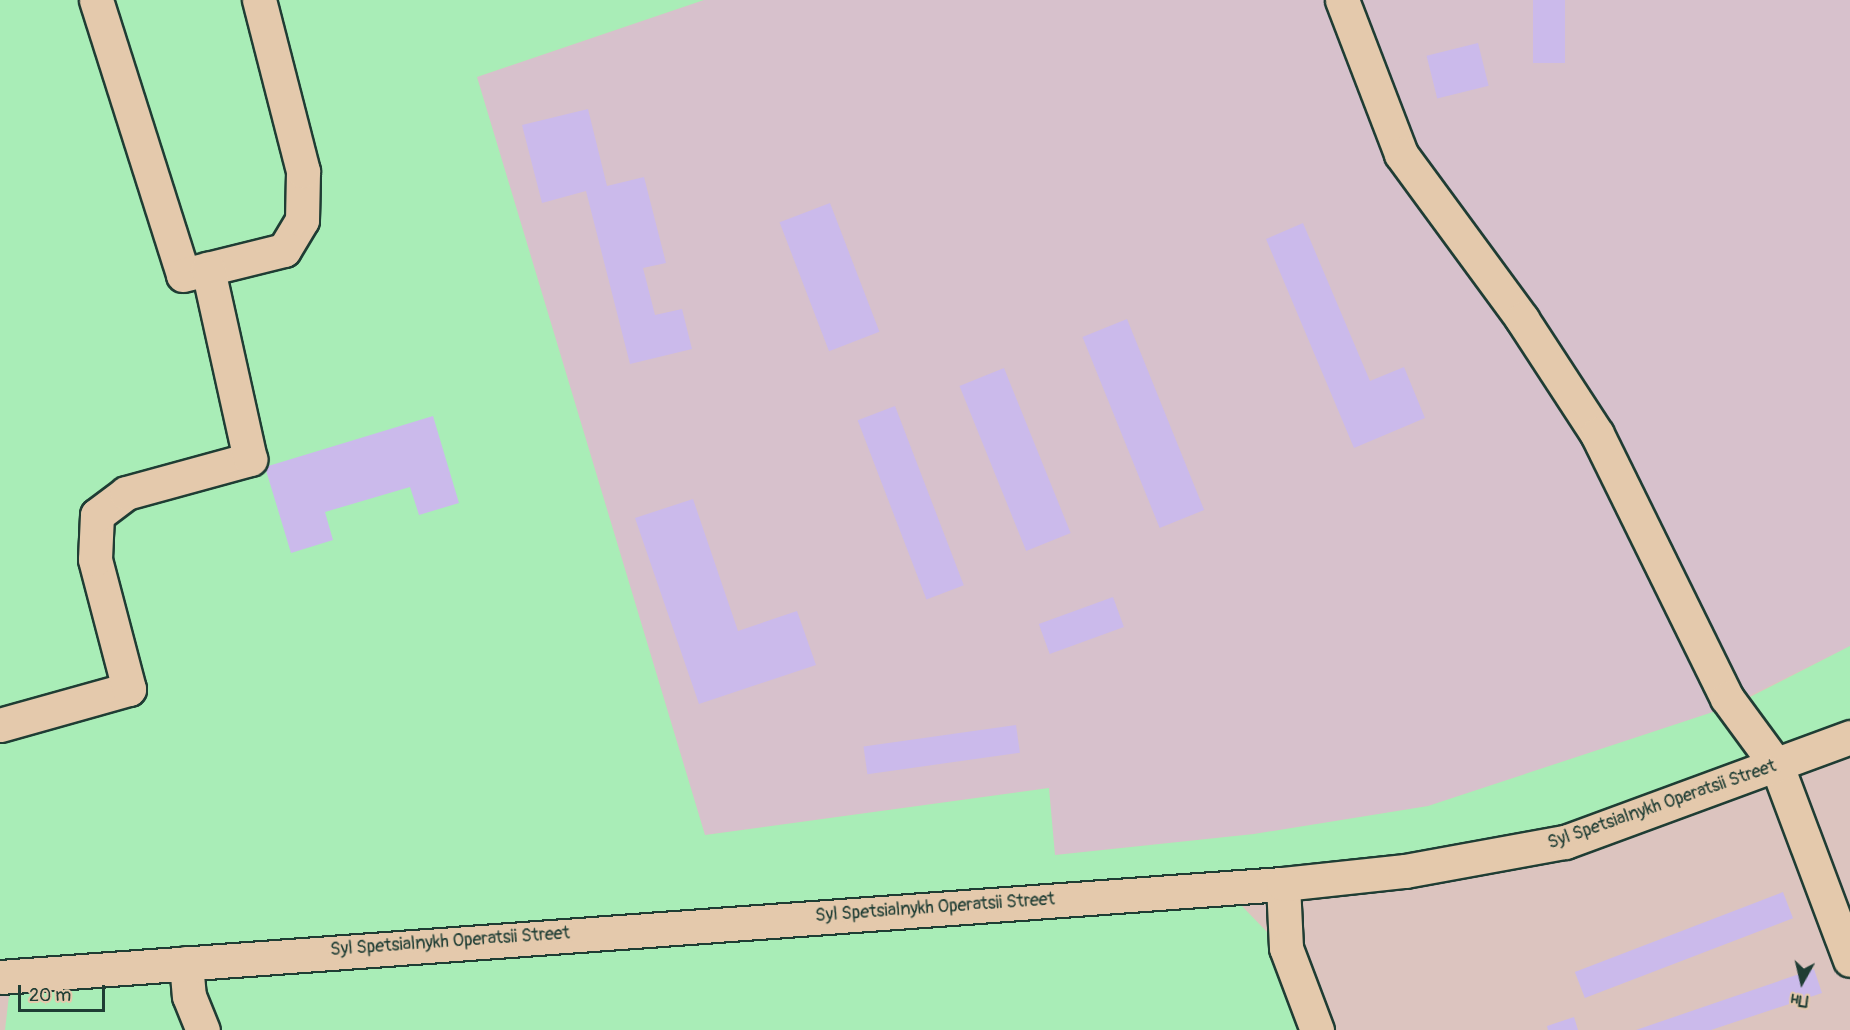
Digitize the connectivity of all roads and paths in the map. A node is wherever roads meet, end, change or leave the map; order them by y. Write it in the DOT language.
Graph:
graph roads {
  1 [pos="96,0"];
  2 [pos="260,0"];
  3 [pos="1342,0"];
  4 [pos="208,269"];
  5 [pos="0,725"];
  6 [pos="1850,737"];
  7 [pos="1777,766"];
  8 [pos="1283,884"];
  9 [pos="1850,958"];
  10 [pos="186,963"];
  11 [pos="0,977"];
  12 [pos="203,1030"];
  13 [pos="1317,1030"];
  1 -- 4 [label="street"];
  2 -- 4 [label="street"];
  3 -- 7 [label="street"];
  4 -- 5 [label="street"];
  6 -- 7 [label="street, Syl Spetsialnykh Operatsii Street"];
  7 -- 8 [label="street, Syl Spetsialnykh Operatsii Street"];
  7 -- 9 [label="street"];
  8 -- 10 [label="street, Syl Spetsialnykh Operatsii Street"];
  8 -- 13 [label="street"];
  10 -- 11 [label="street, Syl Spetsialnykh Operatsii Street"];
  10 -- 12 [label="street"];
}
